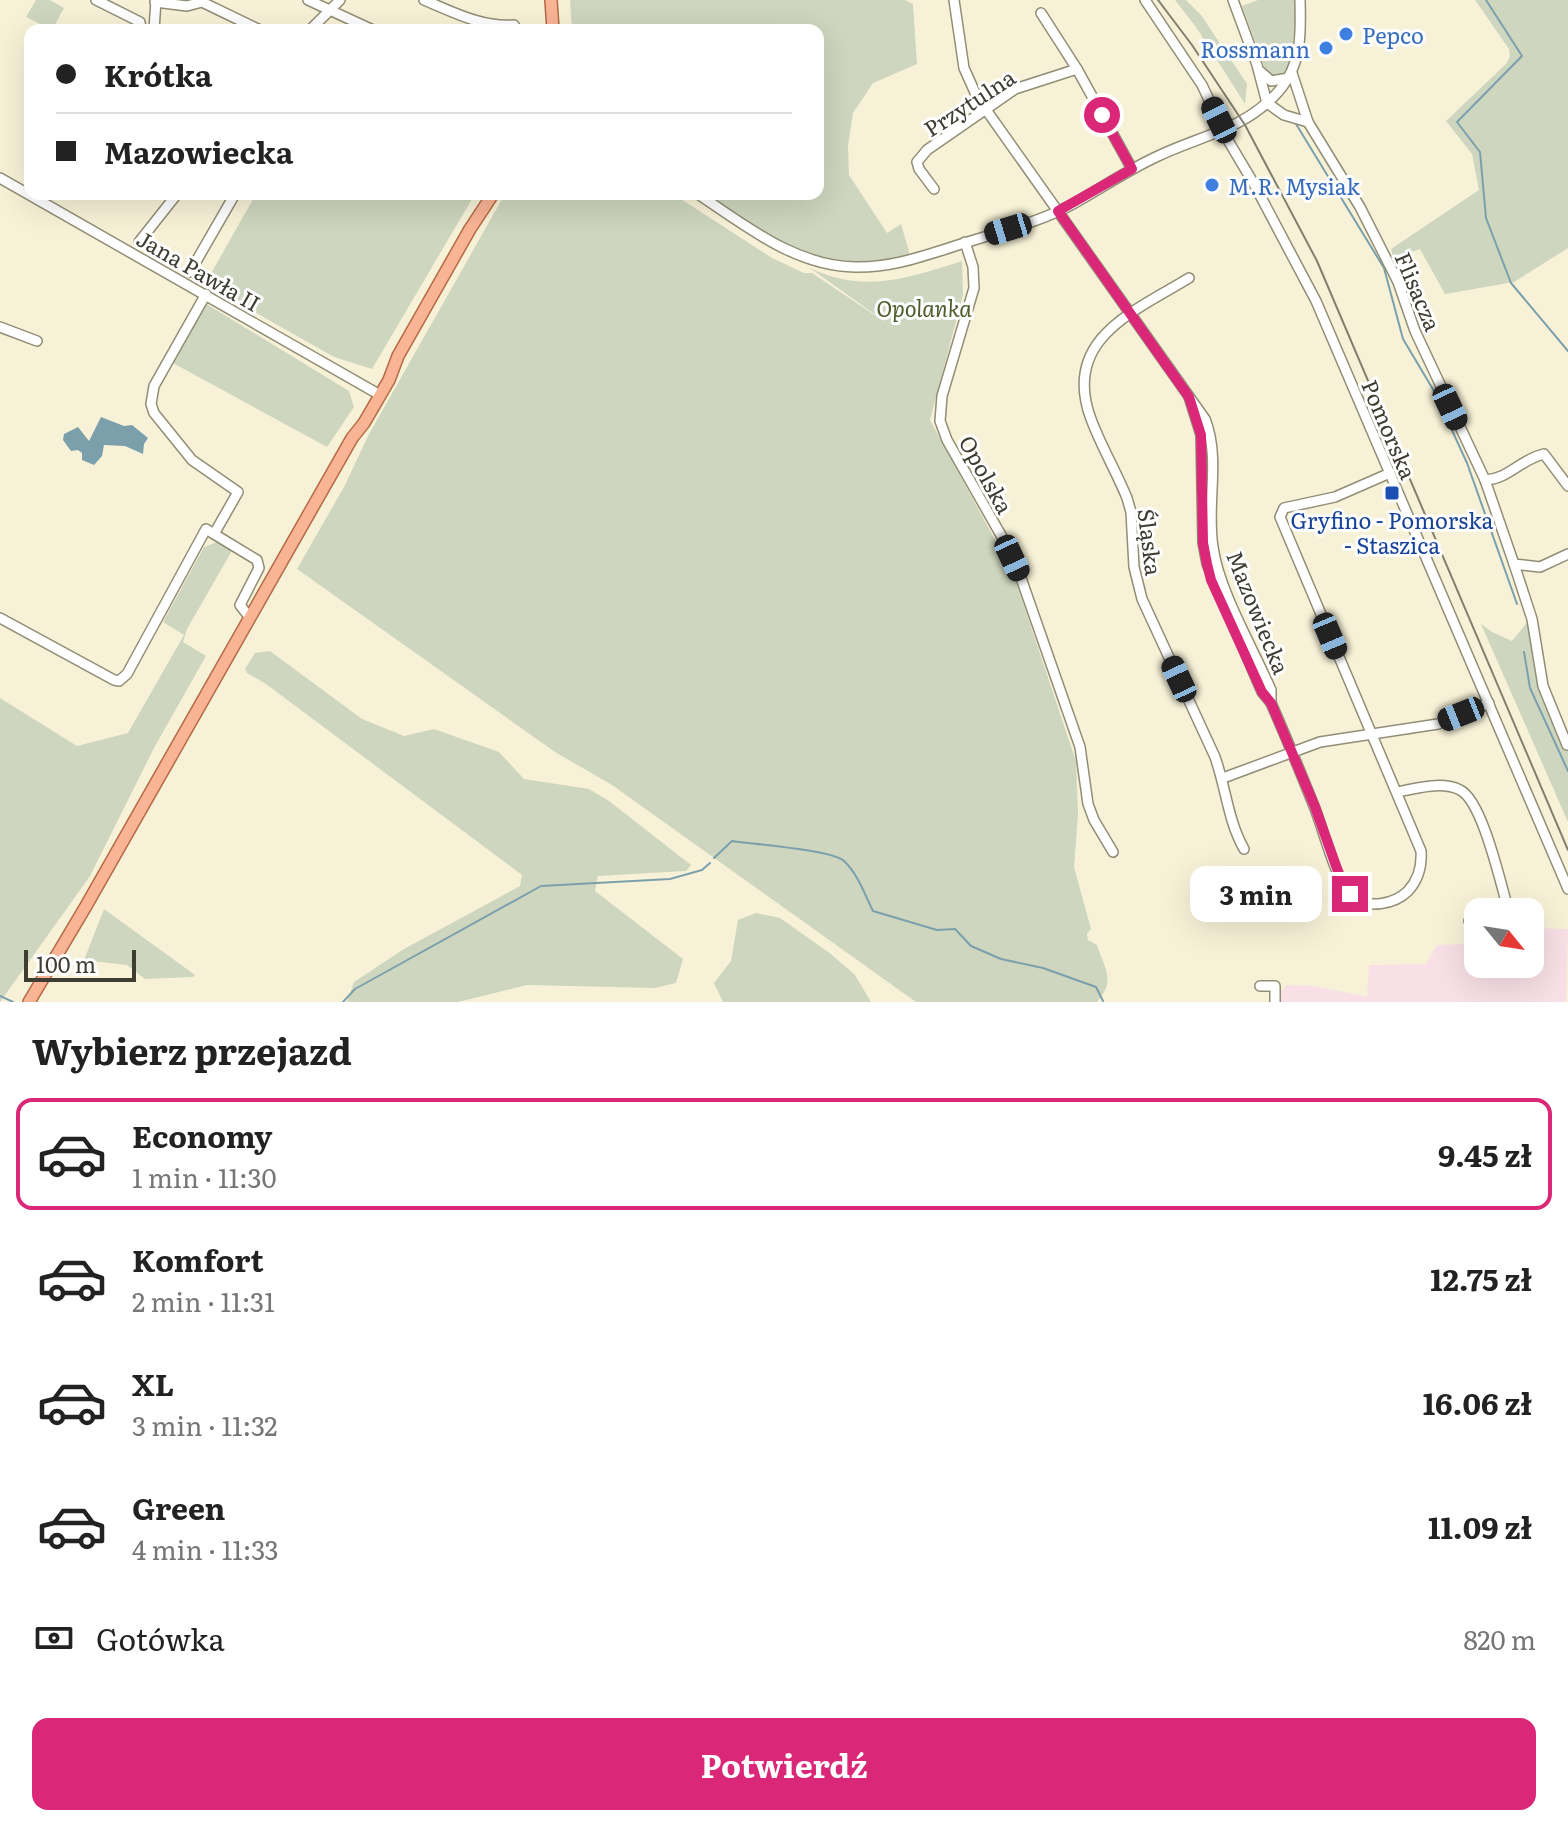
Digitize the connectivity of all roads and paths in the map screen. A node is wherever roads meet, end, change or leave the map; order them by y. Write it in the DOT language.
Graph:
graph roads {
  1 [pos="96,0"];
  2 [pos="308,0"];
  3 [pos="340,0"];
  4 [pos="424,0"];
  5 [pos="551,0"];
  6 [pos="954,0"];
  7 [pos="1145,0"];
  8 [pos="1233,0"];
  9 [pos="1300,0"];
  10 [pos="156,1"];
  11 [pos="331,11"];
  12 [pos="1041,13"];
  13 [pos="140,24"];
  14 [pos="154,24"];
  15 [pos="248,24"];
  16 [pos="317,24"];
  17 [pos="360,24"];
  18 [pos="488,24"];
  19 [pos="553,24"];
  20 [pos="1257,65"];
  21 [pos="1077,69"];
  22 [pos="1290,75"];
  23 [pos="1267,103"];
  24 [pos="986,109"];
  25 [pos="1308,122"];
  26 [pos="1224,131"];
  27 [pos="1132,169"];
  28 [pos="0,178"];
  29 [pos="934,189"];
  30 [pos="24,192"];
  31 [pos="39,200"];
  32 [pos="172,200"];
  33 [pos="232,200"];
  34 [pos="483,200"];
  35 [pos="489,200"];
  36 [pos="707,200"];
  37 [pos="1058,211"];
  38 [pos="470,229"];
  39 [pos="139,242"];
  40 [pos="965,242"];
  41 [pos="190,272"];
  42 [pos="1189,278"];
  43 [pos="206,294"];
  44 [pos="1131,313"];
  45 [pos="0,327"];
  46 [pos="37,341"];
  47 [pos="377,394"];
  48 [pos="1390,473"];
  49 [pos="1485,480"];
  50 [pos="1568,486"];
  51 [pos="210,531"];
  52 [pos="1568,554"];
  53 [pos="1514,564"];
  54 [pos="0,618"];
  55 [pos="250,618"];
  56 [pos="1489,703"];
  57 [pos="1371,733"];
  58 [pos="1567,745"];
  59 [pos="1292,752"];
  60 [pos="1223,778"];
  61 [pos="1398,792"];
  62 [pos="1244,849"];
  63 [pos="1113,852"];
  64 [pos="1568,889"];
  65 [pos="1505,898"];
  66 [pos="1260,986"];
  67 [pos="29,1002"];
  68 [pos="1275,1002"];
  1 -- 13 [label="street"];
  2 -- 11 [label="street"];
  3 -- 11 [label="street"];
  4 -- 18 [label="street"];
  5 -- 19 [label="main road"];
  6 -- 24 [label="street, Mazowiecka"];
  7 -- 26 [label="street, Pomorska"];
  8 -- 20 [label="street"];
  9 -- 22 [label="street, Flisacza"];
  10 -- 14 [label="street"];
  10 -- 15 [label="street"];
  11 -- 16 [label="street"];
  11 -- 17 [label="street"];
  12 -- 21 [label="street"];
  20 -- 22 [label="street"];
  20 -- 23 [label="street"];
  21 -- 24 [label="street, Przytulna"];
  21 -- 27 [label="street"];
  22 -- 23 [label="street, Flisacza"];
  22 -- 25 [label="street, Flisacza"];
  23 -- 25 [label="street"];
  23 -- 26 [label="street, Flisacza"];
  24 -- 29 [label="street, Przytulna"];
  24 -- 37 [label="street, Mazowiecka"];
  25 -- 49 [label="street, Flisacza"];
  26 -- 27 [label="street, Flisacza"];
  26 -- 48 [label="street, Pomorska"];
  27 -- 37 [label="street, Flisacza"];
  28 -- 30 [label="street, Jana Pawła II"];
  31 -- 43 [label="street, Jana Pawła II"];
  32 -- 39 [label="street"];
  33 -- 41 [label="street"];
  34 -- 38 [label="main road"];
  35 -- 38 [label="main road"];
  36 -- 40 [label="street, Flisacza"];
  37 -- 40 [label="street, Flisacza"];
  37 -- 44 [label="street, Mazowiecka"];
  38 -- 47 [label="main road"];
  40 -- 63 [label="street, Opolska"];
  42 -- 44 [label="street, Śląska"];
  43 -- 47 [label="street, Jana Pawła II"];
  43 -- 51 [label="street"];
  44 -- 59 [label="street, Mazowiecka"];
  44 -- 60 [label="street, Śląska"];
  45 -- 46 [label="street"];
  47 -- 55 [label="main road"];
  48 -- 56 [label="street, Pomorska"];
  48 -- 57 [label="street"];
  49 -- 50 [label="street"];
  49 -- 53 [label="street, Flisacza"];
  51 -- 54 [label="street"];
  51 -- 55 [label="street"];
  52 -- 53 [label="street"];
  53 -- 58 [label="street, Flisacza"];
  55 -- 67 [label="main road"];
  56 -- 57 [label="street"];
  56 -- 64 [label="street, Pomorska"];
  57 -- 59 [label="street"];
  57 -- 61 [label="street"];
  59 -- 60 [label="street"];
  59 -- 61 [label="street, Mazowiecka"];
  60 -- 62 [label="street, Śląska"];
  61 -- 65 [label="street"];
  66 -- 68 [label="street"];
}
